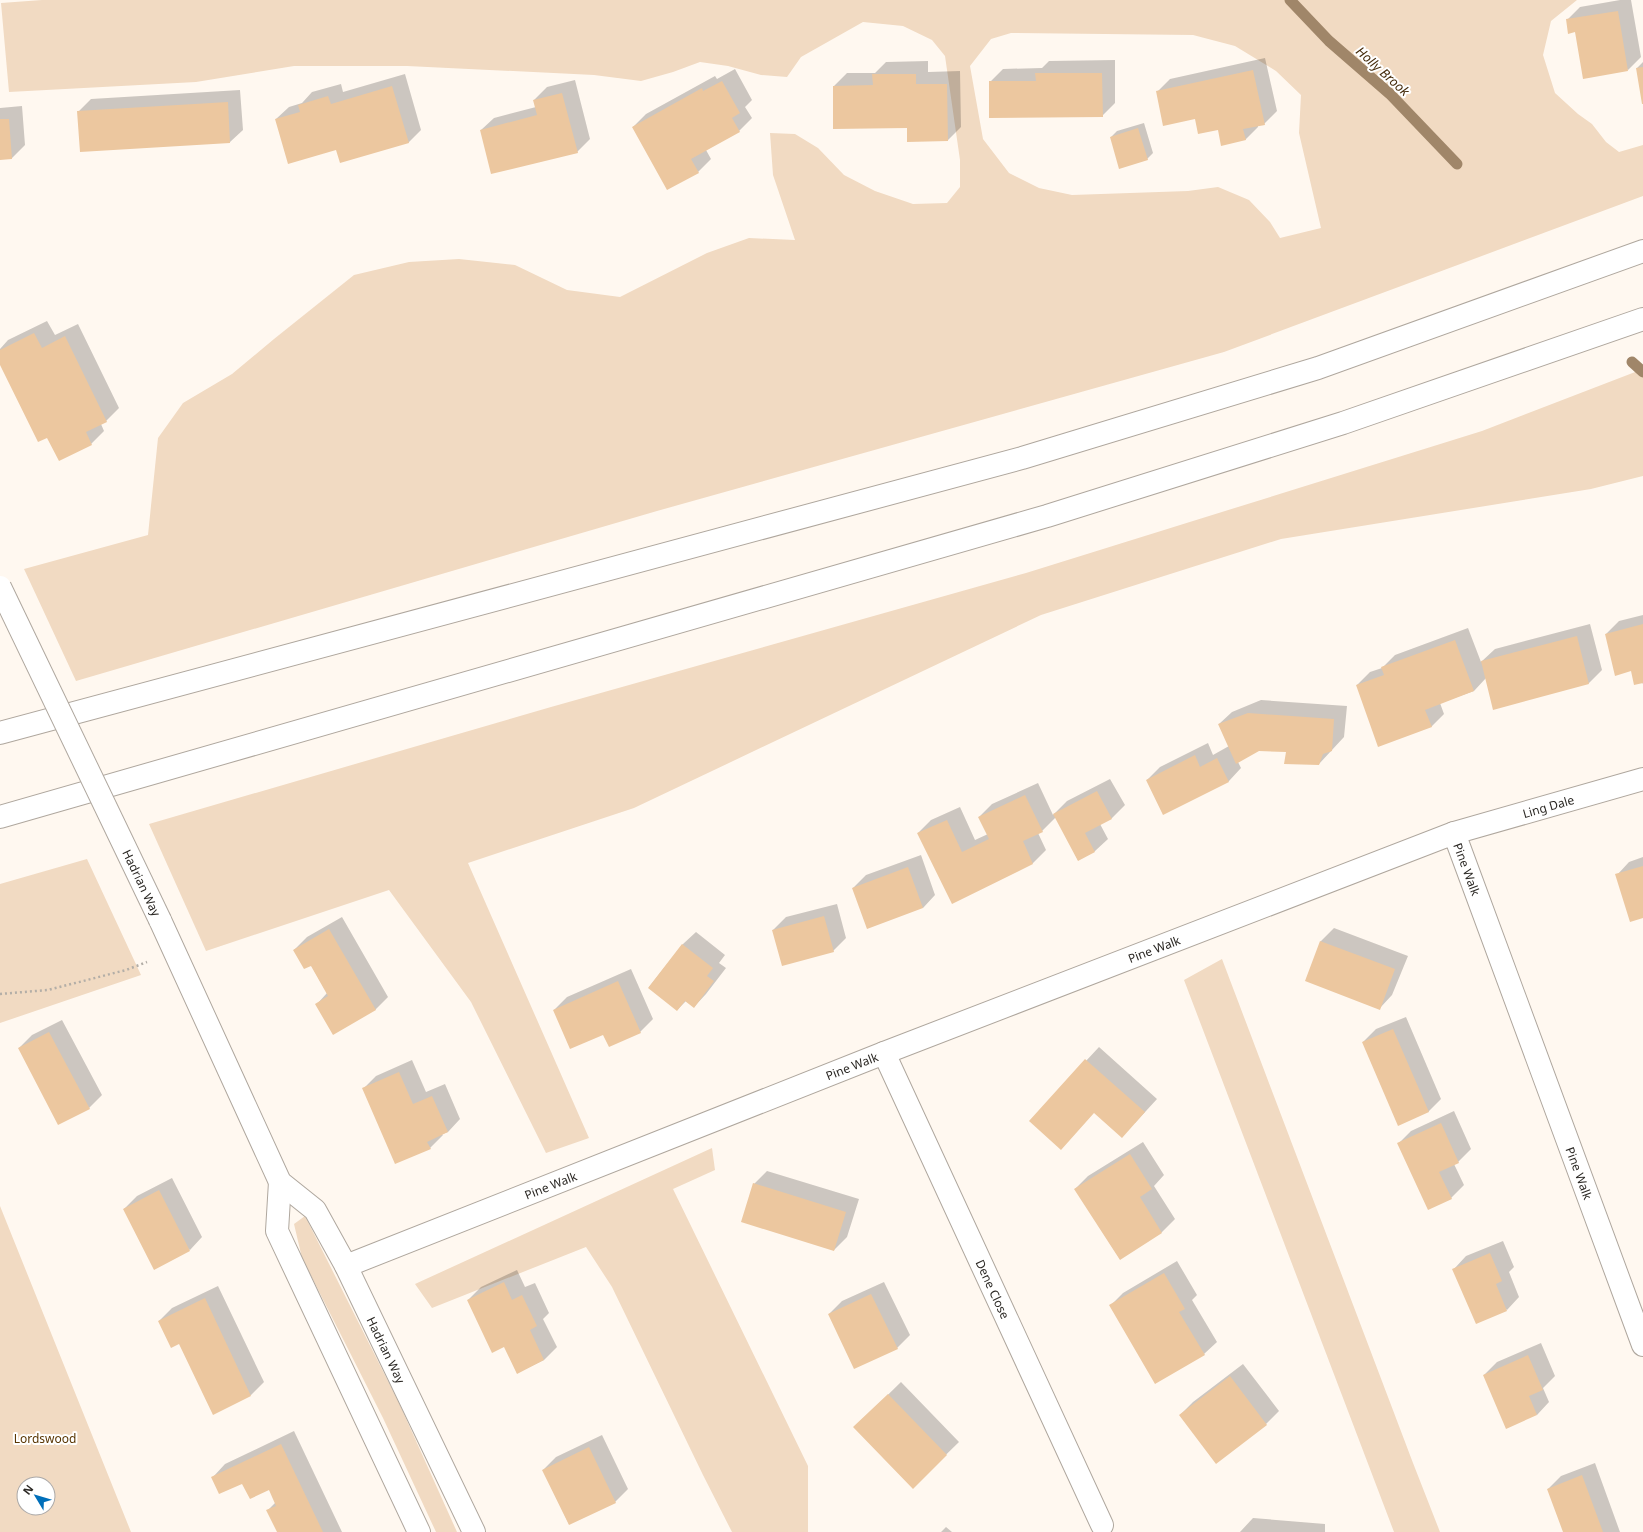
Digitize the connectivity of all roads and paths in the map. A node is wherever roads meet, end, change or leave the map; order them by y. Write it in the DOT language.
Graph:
graph roads {
  1 [pos="1643,252"];
  2 [pos="1643,319"];
  3 [pos="0,587"];
  4 [pos="0,733"];
  5 [pos="1643,779"];
  6 [pos="0,817"];
  7 [pos="1454,833"];
  8 [pos="175,952"];
  9 [pos="0,994"];
  10 [pos="884,1053"];
  11 [pos="280,1182"];
  12 [pos="346,1266"];
  13 [pos="1643,1345"];
  14 [pos="1102,1525"];
  15 [pos="419,1532"];
  16 [pos="474,1532"];
  1 -- 4 [label="main road"];
  2 -- 6 [label="main road"];
  3 -- 8 [label="main road, Hadrian Way, bridge"];
  5 -- 7 [label="main road, Ling Dale"];
  7 -- 10 [label="main road, Pine Walk"];
  7 -- 13 [label="main road, Pine Walk"];
  8 -- 9 [label="path"];
  8 -- 11 [label="main road, Hadrian Way"];
  10 -- 12 [label="main road, Pine Walk"];
  10 -- 14 [label="main road, Dene Close"];
  11 -- 12 [label="main road, Hadrian Way"];
  11 -- 15 [label="main road, Hadrian Way"];
  12 -- 16 [label="main road, Hadrian Way"];
}
